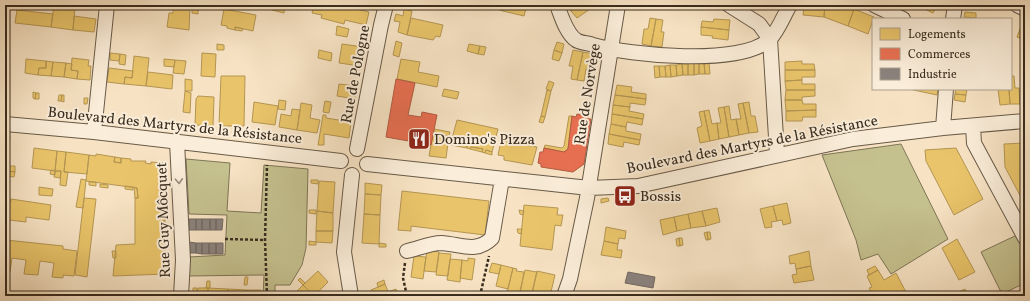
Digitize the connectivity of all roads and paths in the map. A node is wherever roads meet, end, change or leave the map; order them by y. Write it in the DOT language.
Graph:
graph roads {
  1 [pos="107,5"];
  2 [pos="386,5"];
  3 [pos="557,5"];
  4 [pos="618,5"];
  5 [pos="729,5"];
  6 [pos="790,5"];
  7 [pos="874,5"];
  8 [pos="955,5"];
  9 [pos="1017,5"];
  10 [pos="1025,9"];
  11 [pos="901,18"];
  12 [pos="953,18"];
  13 [pos="770,39"];
  14 [pos="611,50"];
  15 [pos="946,90"];
  16 [pos="1025,121"];
  17 [pos="5,124"];
  18 [pos="973,126"];
  19 [pos="943,128"];
  20 [pos="94,132"];
  21 [pos="177,142"];
  22 [pos="358,149"];
  23 [pos="268,152"];
  24 [pos="776,154"];
  25 [pos="341,161"];
  26 [pos="367,164"];
  27 [pos="352,175"];
  28 [pos="502,179"];
  29 [pos="589,188"];
  30 [pos="492,238"];
  31 [pos="1025,238"];
  32 [pos="225,239"];
  33 [pos="265,240"];
  34 [pos="407,251"];
  35 [pos="181,296"];
  36 [pos="267,296"];
  37 [pos="351,296"];
  38 [pos="407,296"];
  39 [pos="480,296"];
  40 [pos="564,296"];
  1 -- 20 [label="street"];
  2 -- 22 [label="street, Rue de Pologne"];
  3 -- 14 [label="street"];
  4 -- 14 [label="street, Rue de Norvège"];
  5 -- 13 [label="street"];
  6 -- 13 [label="street"];
  7 -- 11 [label="street"];
  8 -- 12 [label="street"];
  9 -- 10 [label="street"];
  13 -- 14 [label="street"];
  13 -- 24 [label="street"];
  14 -- 29 [label="street, Rue de Norvège"];
  15 -- 19 [label="street"];
  16 -- 18 [label="street, Boulevard des Martyrs de la Résistance"];
  17 -- 20 [label="street, Boulevard des Martyrs de la Résistance"];
  18 -- 19 [label="street, Boulevard des Martyrs de la Résistance"];
  18 -- 31 [label="street"];
  19 -- 24 [label="street, Boulevard des Martyrs de la Résistance"];
  20 -- 21 [label="street, Boulevard des Martyrs de la Résistance"];
  21 -- 23 [label="street, Boulevard des Martyrs de la Résistance"];
  21 -- 35 [label="street, Rue Guy Môcquet, one-way"];
  22 -- 25 [label="street"];
  22 -- 26 [label="street"];
  23 -- 25 [label="street, Boulevard des Martyrs de la Résistance"];
  23 -- 33 [label="path"];
  24 -- 29 [label="street, Boulevard des Martyrs de la Résistance"];
  25 -- 27 [label="street"];
  26 -- 27 [label="street"];
  26 -- 28 [label="street, Boulevard des Martyrs de la Résistance"];
  27 -- 37 [label="street"];
  28 -- 29 [label="street, Boulevard des Martyrs de la Résistance"];
  28 -- 30 [label="street"];
  29 -- 40 [label="street, Rue de Norvège"];
  30 -- 34 [label="street"];
  30 -- 39 [label="path"];
  32 -- 33 [label="path"];
  33 -- 36 [label="path"];
  34 -- 38 [label="path"];
}
